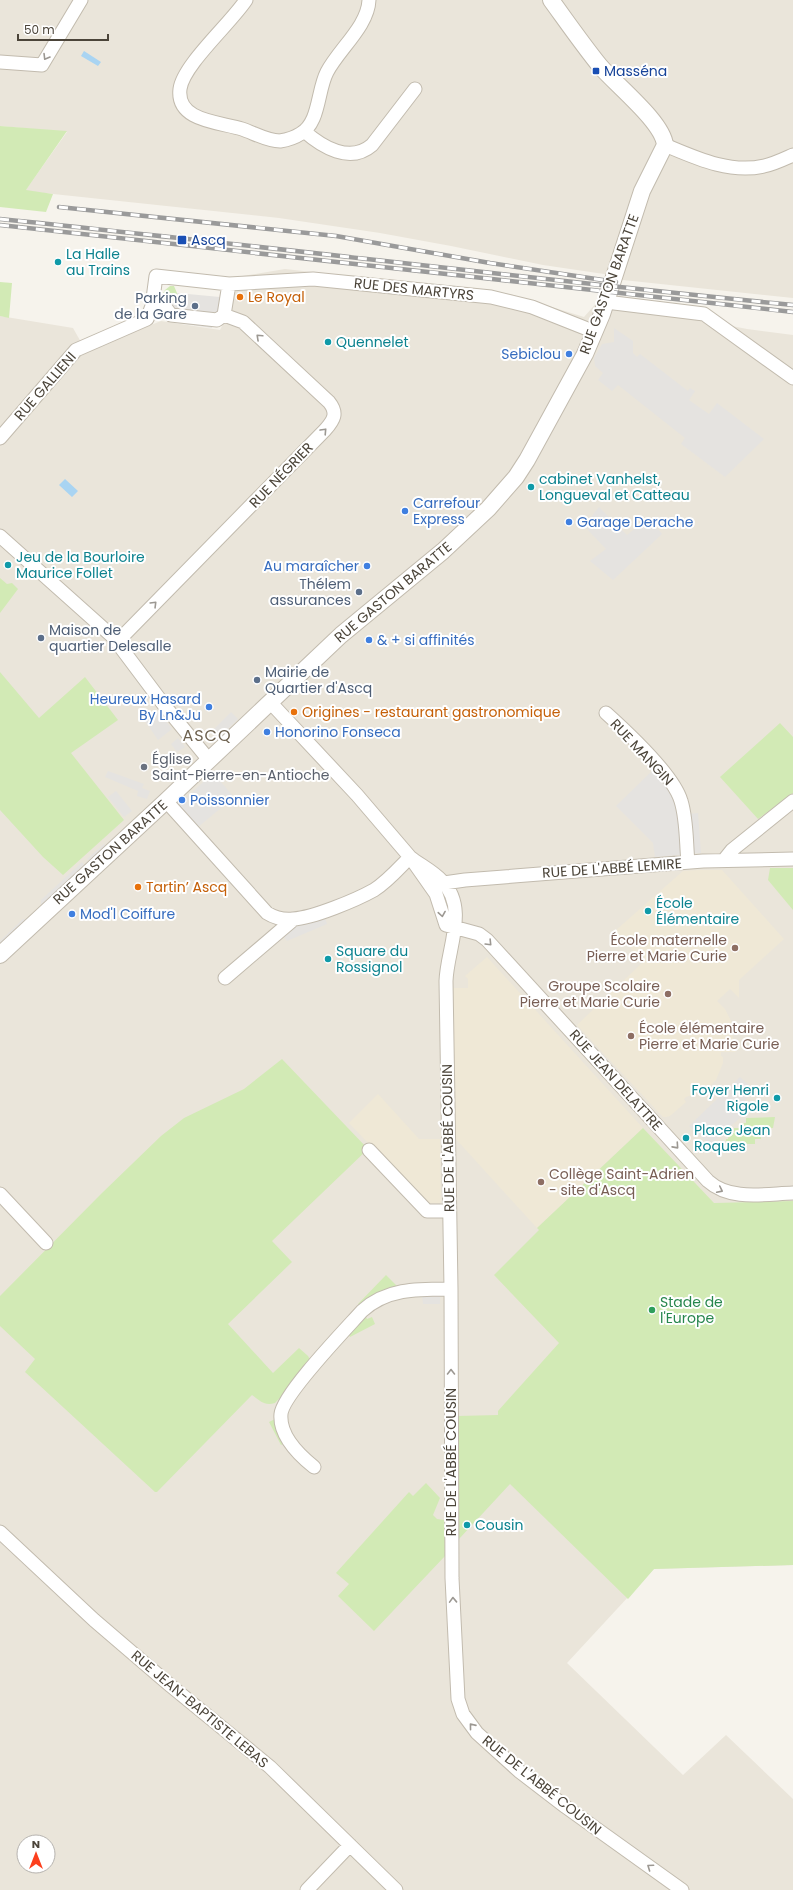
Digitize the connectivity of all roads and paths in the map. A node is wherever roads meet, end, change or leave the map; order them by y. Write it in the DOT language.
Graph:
graph roads {
  1 [pos="81,0"];
  2 [pos="246,0"];
  3 [pos="368,0"];
  4 [pos="550,0"];
  5 [pos="0,62"];
  6 [pos="414,89"];
  7 [pos="304,131"];
  8 [pos="665,145"];
  9 [pos="793,155"];
  10 [pos="229,284"];
  11 [pos="606,302"];
  12 [pos="152,306"];
  13 [pos="224,315"];
  14 [pos="595,332"];
  15 [pos="793,378"];
  16 [pos="0,438"];
  17 [pos="0,536"];
  18 [pos="117,642"];
  19 [pos="270,702"];
  20 [pos="606,713"];
  21 [pos="209,760"];
  22 [pos="166,801"];
  23 [pos="793,801"];
  24 [pos="724,860"];
  25 [pos="793,860"];
  26 [pos="406,861"];
  27 [pos="688,862"];
  28 [pos="444,882"];
  29 [pos="431,887"];
  30 [pos="294,919"];
  31 [pos="454,928"];
  32 [pos="0,955"];
  33 [pos="225,978"];
  34 [pos="369,1150"];
  35 [pos="793,1193"];
  36 [pos="0,1194"];
  37 [pos="449,1211"];
  38 [pos="46,1243"];
  39 [pos="451,1289"];
  40 [pos="314,1467"];
  41 [pos="0,1532"];
  42 [pos="350,1844"];
  43 [pos="306,1890"];
  44 [pos="396,1890"];
  45 [pos="682,1890"];
  1 -- 5 [label="street, one-way"];
  2 -- 7 [label="street"];
  3 -- 7 [label="street"];
  4 -- 8 [label="street"];
  6 -- 7 [label="street"];
  8 -- 9 [label="street"];
  8 -- 11 [label="street, RUE GASTON BARATTE"];
  10 -- 12 [label="street, RUE DES MARTYRS"];
  10 -- 13 [label="street"];
  10 -- 14 [label="street, RUE DES MARTYRS"];
  11 -- 14 [label="street, RUE GASTON BARATTE"];
  11 -- 15 [label="street"];
  12 -- 13 [label="street"];
  12 -- 16 [label="street, RUE GALLIENI"];
  18 -- 13 [label="street, RUE NÉGRIER, one-way"];
  14 -- 19 [label="street, RUE GASTON BARATTE"];
  17 -- 18 [label="street"];
  18 -- 21 [label="street"];
  19 -- 21 [label="street, RUE GASTON BARATTE"];
  19 -- 26 [label="street"];
  20 -- 27 [label="street, RUE MANGIN"];
  21 -- 22 [label="street, RUE GASTON BARATTE"];
  22 -- 30 [label="street"];
  22 -- 32 [label="street, RUE GASTON BARATTE"];
  23 -- 24 [label="street"];
  24 -- 25 [label="street, RUE DE L'ABBÉ LEMIRE"];
  24 -- 27 [label="street, RUE DE L'ABBÉ LEMIRE"];
  26 -- 28 [label="street"];
  26 -- 29 [label="street"];
  26 -- 30 [label="street"];
  27 -- 28 [label="street, RUE DE L'ABBÉ LEMIRE"];
  28 -- 29 [label="street, RUE DE L'ABBÉ LEMIRE"];
  28 -- 31 [label="street, RUE DE L'ABBÉ COUSIN"];
  29 -- 31 [label="street, one-way"];
  30 -- 33 [label="street"];
  31 -- 35 [label="street, RUE JEAN DELATTRE, one-way"];
  31 -- 37 [label="street, RUE DE L'ABBÉ COUSIN"];
  34 -- 37 [label="street"];
  36 -- 38 [label="street"];
  37 -- 39 [label="street, RUE DE L'ABBÉ COUSIN"];
  39 -- 40 [label="street"];
  45 -- 39 [label="street, RUE DE L'ABBÉ COUSIN, one-way"];
  41 -- 42 [label="street, RUE JEAN-BAPTISTE LEBAS"];
  42 -- 43 [label="street"];
  42 -- 44 [label="street, RUE JEAN-BAPTISTE LEBAS"];
}
